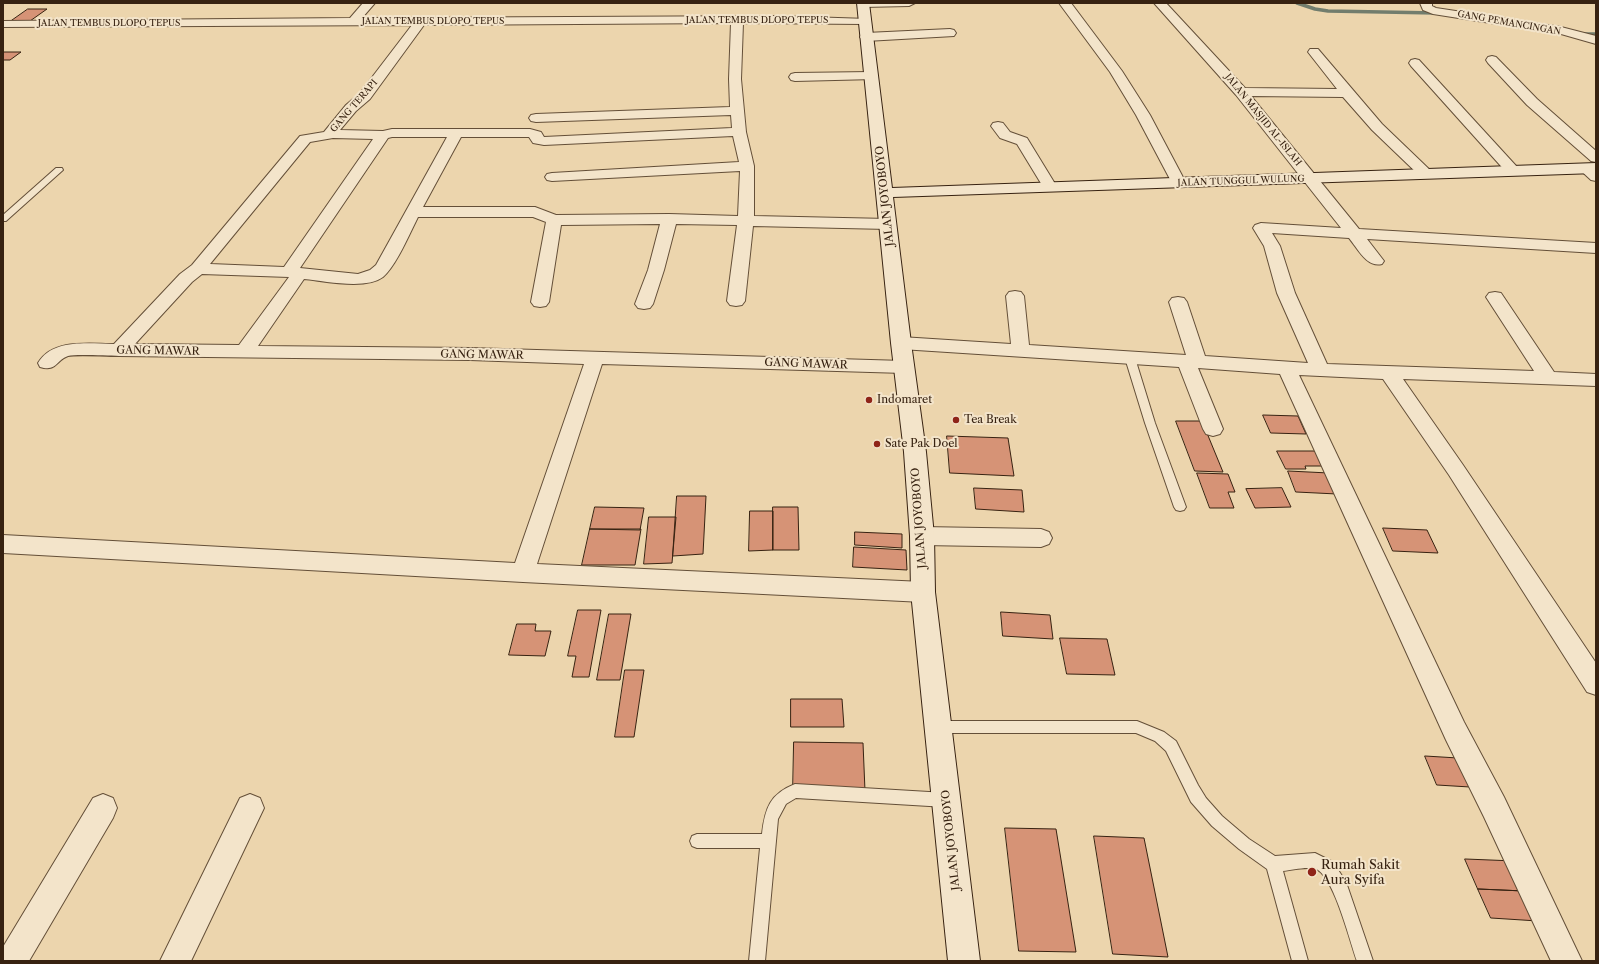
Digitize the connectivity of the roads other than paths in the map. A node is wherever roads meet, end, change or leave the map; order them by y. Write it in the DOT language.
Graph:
graph roads {
  1 [pos="369,3"];
  2 [pos="909,3"];
  3 [pos="1065,3"];
  4 [pos="1160,3"];
  5 [pos="1426,3"];
  6 [pos="864,16"];
  7 [pos="737,19"];
  8 [pos="353,22"];
  9 [pos="420,22"];
  10 [pos="3,24"];
  11 [pos="950,33"];
  12 [pos="1596,40"];
  13 [pos="1314,52"];
  14 [pos="1492,60"];
  15 [pos="1415,63"];
  16 [pos="871,76"];
  17 [pos="795,77"];
  18 [pos="1241,92"];
  19 [pos="1347,93"];
  20 [pos="737,111"];
  21 [pos="536,118"];
  22 [pos="998,126"];
  23 [pos="457,132"];
  24 [pos="739,132"];
  25 [pos="330,134"];
  26 [pos="383,135"];
  27 [pos="747,166"];
  28 [pos="1593,168"];
  29 [pos="60,170"];
  30 [pos="1513,171"];
  31 [pos="1426,174"];
  32 [pos="552,177"];
  33 [pos="1310,178"];
  34 [pos="1179,183"];
  35 [pos="1050,187"];
  36 [pos="885,194"];
  37 [pos="414,212"];
  38 [pos="3,219"];
  39 [pos="669,219"];
  40 [pos="554,220"];
  41 [pos="746,220"];
  42 [pos="888,224"];
  43 [pos="1354,233"];
  44 [pos="1596,248"];
  45 [pos="1376,261"];
  46 [pos="198,268"];
  47 [pos="295,273"];
  48 [pos="1015,296"];
  49 [pos="1494,297"];
  50 [pos="736,301"];
  51 [pos="540,302"];
  52 [pos="1178,302"];
  53 [pos="644,304"];
  54 [pos="901,343"];
  55 [pos="119,350"];
  56 [pos="1021,351"];
  57 [pos="244,352"];
  58 [pos="595,358"];
  59 [pos="1130,358"];
  60 [pos="1192,362"];
  61 [pos="47,363"];
  62 [pos="904,367"];
  63 [pos="1286,367"];
  64 [pos="1320,370"];
  65 [pos="1388,372"];
  66 [pos="1548,378"];
  67 [pos="1596,380"];
  68 [pos="1213,429"];
  69 [pos="1180,507"];
  70 [pos="922,536"];
  71 [pos="1041,538"];
  72 [pos="3,544"];
  73 [pos="523,573"];
  74 [pos="923,592"];
  75 [pos="1596,684"];
  76 [pos="938,727"];
  77 [pos="946,800"];
  78 [pos="103,808"];
  79 [pos="250,808"];
  80 [pos="697,840"];
  81 [pos="768,841"];
  82 [pos="1273,864"];
  83 [pos="12,961"];
  84 [pos="175,961"];
  85 [pos="757,961"];
  86 [pos="964,961"];
  87 [pos="1300,961"];
  88 [pos="1365,961"];
  89 [pos="1567,961"];
  1 -- 8 [label="street"];
  2 -- 6 [label="street"];
  3 -- 34 [label="street"];
  4 -- 18 [label="street, JALAN MASJID AL-ISLAH"];
  5 -- 12 [label="street, GANG PEMANCINGAN"];
  6 -- 7 [label="street, JALAN TEMBUS DLOPO TEPUS"];
  6 -- 11 [label="street"];
  6 -- 16 [label="main road, JALAN JOYOBOYO"];
  7 -- 9 [label="street, JALAN TEMBUS DLOPO TEPUS"];
  7 -- 20 [label="street"];
  8 -- 9 [label="street, JALAN TEMBUS DLOPO TEPUS"];
  8 -- 10 [label="street, JALAN TEMBUS DLOPO TEPUS"];
  9 -- 25 [label="street, GANG TERAPI"];
  13 -- 19 [label="street"];
  14 -- 28 [label="street"];
  15 -- 30 [label="street"];
  16 -- 17 [label="street"];
  16 -- 36 [label="main road, JALAN JOYOBOYO"];
  18 -- 19 [label="street"];
  18 -- 33 [label="street, JALAN MASJID AL-ISLAH"];
  19 -- 31 [label="street"];
  20 -- 21 [label="street"];
  20 -- 24 [label="street"];
  22 -- 35 [label="street"];
  23 -- 24 [label="street"];
  23 -- 26 [label="street"];
  23 -- 37 [label="street"];
  24 -- 27 [label="street"];
  25 -- 26 [label="street"];
  25 -- 46 [label="street, GANG TERAPI"];
  26 -- 47 [label="street"];
  27 -- 32 [label="street"];
  27 -- 41 [label="street"];
  28 -- 30 [label="main road, JALAN TUNGGUL WULUNG"];
  29 -- 38 [label="lane"];
  30 -- 31 [label="main road, JALAN TUNGGUL WULUNG"];
  31 -- 33 [label="main road, JALAN TUNGGUL WULUNG"];
  33 -- 34 [label="main road, JALAN TUNGGUL WULUNG"];
  33 -- 43 [label="street, JALAN MASJID AL-ISLAH"];
  34 -- 35 [label="main road, JALAN TUNGGUL WULUNG"];
  35 -- 36 [label="main road, JALAN TUNGGUL WULUNG"];
  36 -- 42 [label="main road, JALAN JOYOBOYO"];
  37 -- 40 [label="street"];
  37 -- 47 [label="street"];
  39 -- 40 [label="street"];
  39 -- 41 [label="street"];
  39 -- 53 [label="street"];
  40 -- 51 [label="street"];
  41 -- 42 [label="street"];
  41 -- 50 [label="street"];
  42 -- 54 [label="main road, JALAN JOYOBOYO"];
  43 -- 44 [label="street"];
  43 -- 45 [label="street, JALAN MASJID AL-ISLAH"];
  43 -- 64 [label="street"];
  46 -- 47 [label="street"];
  46 -- 55 [label="street"];
  47 -- 57 [label="street"];
  48 -- 56 [label="street"];
  49 -- 66 [label="street"];
  52 -- 60 [label="street"];
  54 -- 56 [label="street"];
  54 -- 62 [label="main road, JALAN JOYOBOYO"];
  55 -- 57 [label="street, GANG MAWAR"];
  55 -- 61 [label="street, GANG MAWAR"];
  56 -- 59 [label="street"];
  57 -- 58 [label="street, GANG MAWAR"];
  58 -- 62 [label="street, GANG MAWAR"];
  58 -- 73 [label="street"];
  59 -- 60 [label="street"];
  59 -- 69 [label="lane"];
  60 -- 63 [label="street"];
  60 -- 68 [label="street"];
  62 -- 70 [label="main road, JALAN JOYOBOYO"];
  63 -- 64 [label="street"];
  63 -- 89 [label="street"];
  64 -- 65 [label="street"];
  65 -- 66 [label="street"];
  65 -- 75 [label="street"];
  66 -- 67 [label="street"];
  70 -- 71 [label="street"];
  70 -- 74 [label="main road, JALAN JOYOBOYO"];
  72 -- 73 [label="street"];
  73 -- 74 [label="street"];
  74 -- 76 [label="main road, JALAN JOYOBOYO"];
  76 -- 77 [label="main road, JALAN JOYOBOYO"];
  76 -- 82 [label="lane"];
  77 -- 81 [label="lane"];
  77 -- 86 [label="main road, JALAN JOYOBOYO"];
  78 -- 83 [label="street"];
  79 -- 84 [label="street"];
  80 -- 81 [label="lane"];
  81 -- 85 [label="lane"];
  82 -- 87 [label="lane"];
  82 -- 88 [label="lane"];
}
